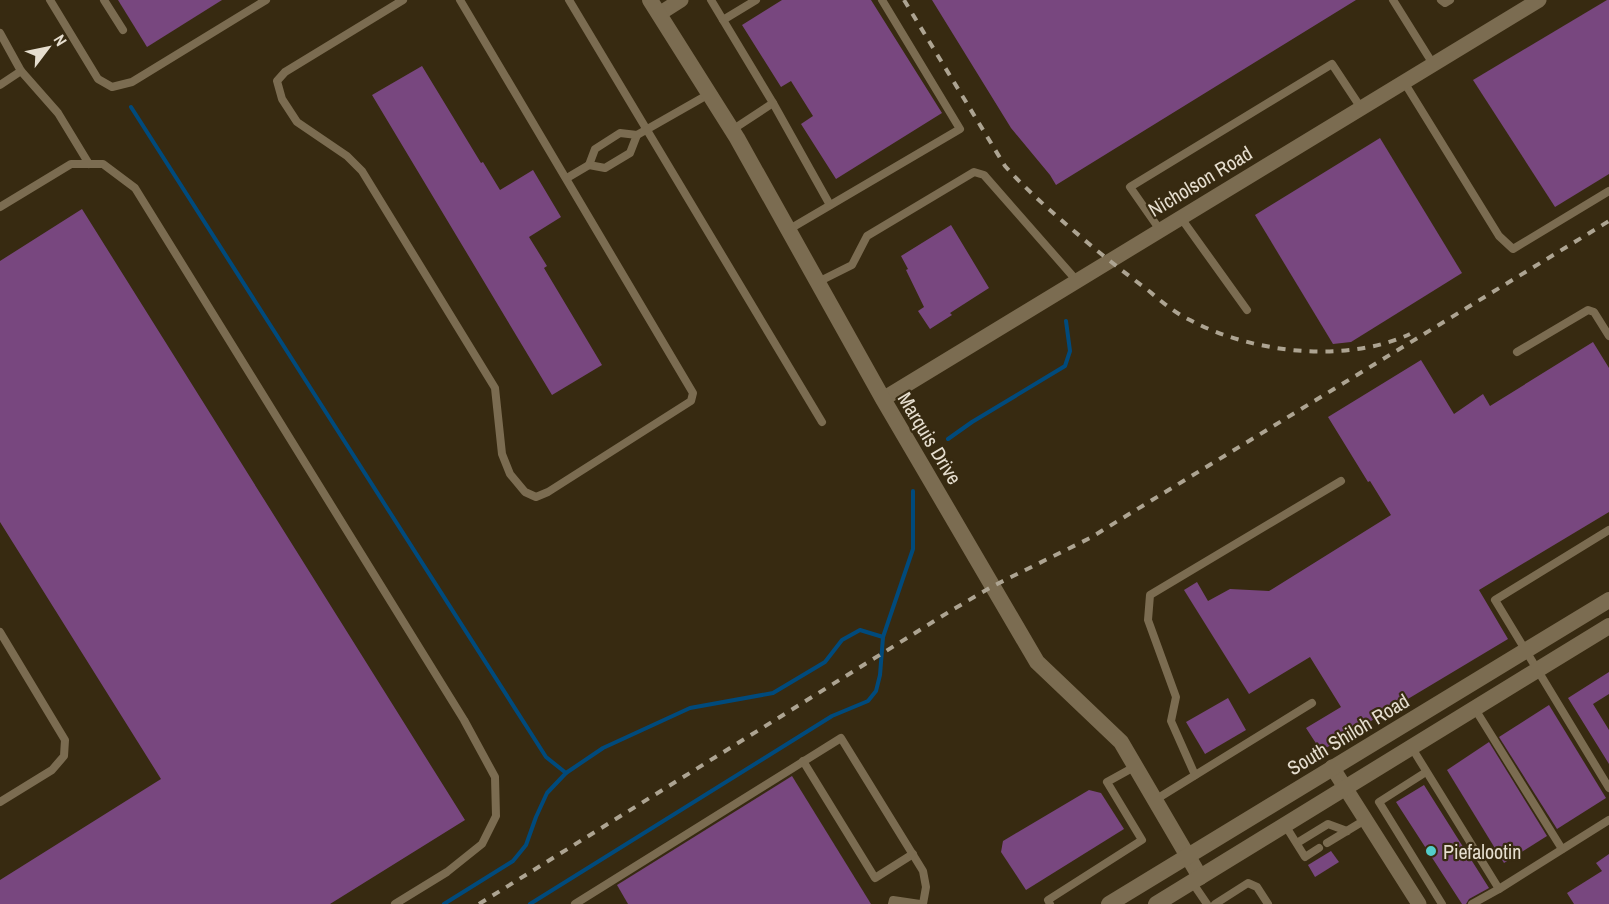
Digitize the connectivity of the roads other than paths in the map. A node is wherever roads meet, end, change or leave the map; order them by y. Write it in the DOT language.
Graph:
graph roads {
  1 [pos="50,0"];
  2 [pos="104,0"];
  3 [pos="266,0"];
  4 [pos="404,0"];
  5 [pos="460,0"];
  6 [pos="569,0"];
  7 [pos="681,0"];
  8 [pos="711,0"];
  9 [pos="756,0"];
  10 [pos="882,0"];
  11 [pos="1393,0"];
  12 [pos="1441,0"];
  13 [pos="1450,0"];
  14 [pos="1539,0"];
  15 [pos="654,7"];
  16 [pos="723,20"];
  17 [pos="123,30"];
  18 [pos="0,33"];
  19 [pos="1434,64"];
  20 [pos="21,71"];
  21 [pos="1404,82"];
  22 [pos="0,85"];
  23 [pos="709,94"];
  24 [pos="773,104"];
  25 [pos="1361,108"];
  26 [pos="646,130"];
  27 [pos="732,130"];
  28 [pos="637,135"];
  29 [pos="89,164"];
  30 [pos="589,165"];
  31 [pos="567,178"];
  32 [pos="1609,192"];
  33 [pos="830,205"];
  34 [pos="0,207"];
  35 [pos="1181,218"];
  36 [pos="788,230"];
  37 [pos="1160,230"];
  38 [pos="1077,281"];
  39 [pos="817,283"];
  40 [pos="1247,310"];
  41 [pos="1609,336"];
  42 [pos="1517,352"];
  43 [pos="883,399"];
  44 [pos="822,422"];
  45 [pos="1341,481"];
  46 [pos="1609,530"];
  47 [pos="1609,600"];
  48 [pos="1609,626"];
  49 [pos="0,632"];
  50 [pos="1526,651"];
  51 [pos="1538,670"];
  52 [pos="1312,703"];
  53 [pos="1475,709"];
  54 [pos="1412,747"];
  55 [pos="803,761"];
  56 [pos="1136,766"];
  57 [pos="1332,767"];
  58 [pos="1426,772"];
  59 [pos="1195,775"];
  60 [pos="1346,788"];
  61 [pos="1609,788"];
  62 [pos="1155,800"];
  63 [pos="0,802"];
  64 [pos="1365,820"];
  65 [pos="1609,820"];
  66 [pos="1285,825"];
  67 [pos="1347,831"];
  68 [pos="1297,843"];
  69 [pos="1327,843"];
  70 [pos="1319,848"];
  71 [pos="1562,849"];
  72 [pos="913,854"];
  73 [pos="1188,856"];
  74 [pos="1196,879"];
  75 [pos="1499,889"];
  76 [pos="395,904"];
  77 [pos="575,904"];
  78 [pos="892,904"];
  79 [pos="921,904"];
  80 [pos="1050,904"];
  81 [pos="1109,904"];
  82 [pos="1156,904"];
  83 [pos="1207,904"];
  84 [pos="1215,904"];
  85 [pos="1268,904"];
  86 [pos="1419,904"];
  87 [pos="1442,904"];
  88 [pos="1472,904"];
  1 -- 3 [label="lane"];
  2 -- 17 [label="lane"];
  4 -- 31 [label="lane"];
  5 -- 31 [label="lane"];
  6 -- 26 [label="lane"];
  7 -- 15 [label="street"];
  8 -- 16 [label="lane"];
  9 -- 16 [label="lane"];
  10 -- 33 [label="lane"];
  11 -- 19 [label="lane"];
  12 -- 13 [label="lane"];
  14 -- 19 [label="street, Nicholson Road"];
  15 -- 23 [label="main road, Marquis Drive"];
  16 -- 24 [label="lane"];
  18 -- 20 [label="lane"];
  19 -- 21 [label="street, Nicholson Road"];
  20 -- 22 [label="lane"];
  20 -- 29 [label="lane"];
  21 -- 25 [label="street, Nicholson Road"];
  21 -- 32 [label="lane"];
  23 -- 26 [label="lane"];
  23 -- 27 [label="main road, Marquis Drive"];
  24 -- 27 [label="lane"];
  24 -- 33 [label="lane"];
  25 -- 35 [label="street, Nicholson Road"];
  25 -- 37 [label="lane"];
  26 -- 28 [label="lane"];
  26 -- 44 [label="lane"];
  27 -- 36 [label="main road, Marquis Drive"];
  28 -- 30 [label="lane"];
  28 -- 30 [label="lane"];
  29 -- 34 [label="lane"];
  29 -- 76 [label="lane"];
  30 -- 31 [label="lane"];
  33 -- 36 [label="lane"];
  35 -- 37 [label="street, Nicholson Road"];
  35 -- 40 [label="lane"];
  36 -- 39 [label="main road, Marquis Drive"];
  37 -- 38 [label="street, Nicholson Road"];
  38 -- 39 [label="lane"];
  38 -- 43 [label="street, Nicholson Road"];
  39 -- 43 [label="main road, Marquis Drive"];
  41 -- 42 [label="lane"];
  43 -- 56 [label="main road, Marquis Drive"];
  45 -- 59 [label="lane"];
  46 -- 50 [label="lane"];
  47 -- 50 [label="main road, South Shiloh Road"];
  48 -- 51 [label="main road"];
  49 -- 63 [label="lane"];
  50 -- 51 [label="lane"];
  50 -- 57 [label="main road, South Shiloh Road"];
  51 -- 53 [label="main road"];
  51 -- 61 [label="lane"];
  52 -- 59 [label="lane"];
  53 -- 54 [label="main road"];
  53 -- 71 [label="lane"];
  54 -- 58 [label="lane"];
  54 -- 60 [label="main road"];
  55 -- 72 [label="lane"];
  55 -- 72 [label="lane"];
  55 -- 77 [label="lane"];
  56 -- 62 [label="main road, Marquis Drive"];
  56 -- 80 [label="lane"];
  57 -- 60 [label="street"];
  57 -- 73 [label="main road, South Shiloh Road"];
  58 -- 75 [label="lane"];
  58 -- 87 [label="lane"];
  59 -- 62 [label="lane"];
  60 -- 64 [label="street"];
  60 -- 66 [label="main road"];
  62 -- 73 [label="main road, Marquis Drive"];
  64 -- 67 [label="lane"];
  64 -- 86 [label="street"];
  65 -- 71 [label="lane"];
  66 -- 68 [label="lane"];
  66 -- 74 [label="main road"];
  67 -- 68 [label="lane"];
  67 -- 69 [label="lane"];
  68 -- 70 [label="lane"];
  71 -- 75 [label="lane"];
  72 -- 79 [label="lane"];
  73 -- 74 [label="main road, Marquis Drive"];
  73 -- 81 [label="main road, South Shiloh Road"];
  74 -- 82 [label="main road"];
  74 -- 83 [label="lane"];
  75 -- 88 [label="lane"];
  78 -- 79 [label="lane"];
  84 -- 85 [label="lane"];
}
